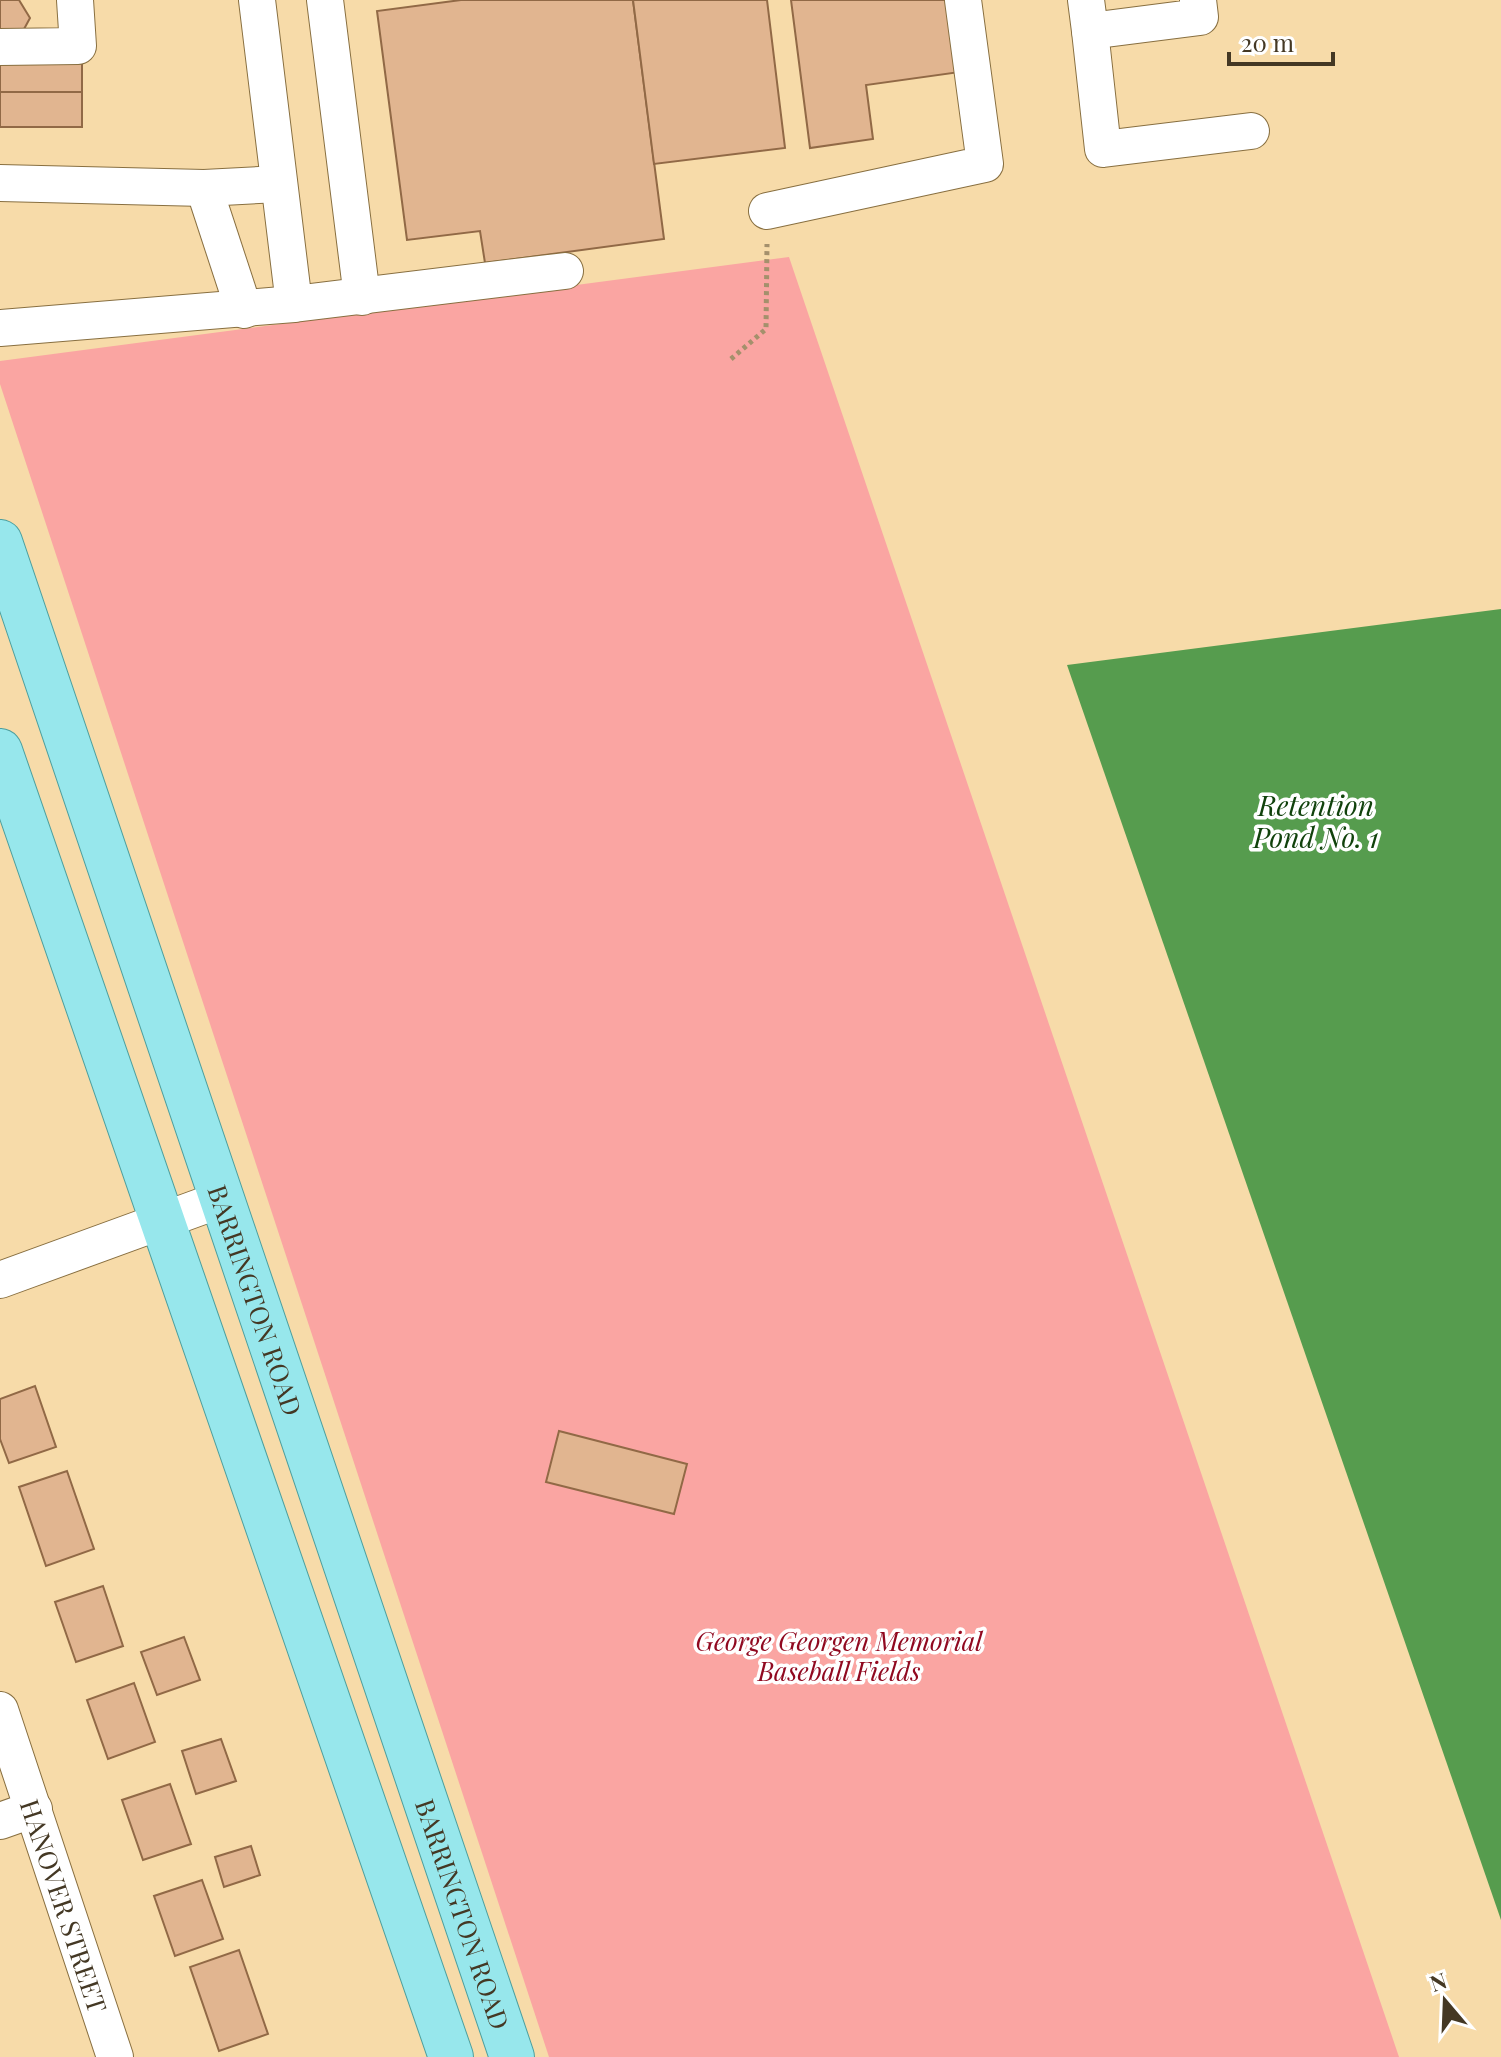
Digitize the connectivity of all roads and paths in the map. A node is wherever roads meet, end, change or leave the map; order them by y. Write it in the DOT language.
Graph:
graph roads {
  1 [pos="75,0"];
  2 [pos="257,0"];
  3 [pos="325,0"];
  4 [pos="963,0"];
  5 [pos="1198,0"];
  6 [pos="1088,16"];
  7 [pos="0,47"];
  8 [pos="1251,131"];
  9 [pos="0,183"];
  10 [pos="279,184"];
  11 [pos="204,188"];
  12 [pos="767,211"];
  13 [pos="565,271"];
  14 [pos="362,297"];
  15 [pos="294,304"];
  16 [pos="244,310"];
  17 [pos="0,328"];
  18 [pos="731,359"];
  19 [pos="0,542"];
  20 [pos="0,751"];
  21 [pos="222,1199"];
  22 [pos="164,1220"];
  23 [pos="0,1280"];
  24 [pos="0,1710"];
  25 [pos="34,1809"];
  26 [pos="0,1821"];
  27 [pos="115,2057"];
  28 [pos="451,2057"];
  29 [pos="512,2057"];
  1 -- 7 [label="street"];
  2 -- 10 [label="street"];
  3 -- 14 [label="street"];
  4 -- 12 [label="street"];
  5 -- 6 [label="street"];
  6 -- 8 [label="street"];
  9 -- 11 [label="street"];
  10 -- 11 [label="street"];
  10 -- 15 [label="street"];
  11 -- 16 [label="street"];
  12 -- 18 [label="path"];
  13 -- 14 [label="street"];
  14 -- 15 [label="street"];
  15 -- 16 [label="street"];
  16 -- 17 [label="street"];
  19 -- 21 [label="main road, BARRINGTON ROAD"];
  20 -- 22 [label="main road"];
  21 -- 22 [label="street"];
  21 -- 29 [label="main road, BARRINGTON ROAD"];
  22 -- 23 [label="street"];
  22 -- 28 [label="main road"];
  24 -- 25 [label="street, HANOVER STREET"];
  25 -- 26 [label="street"];
  25 -- 27 [label="street, HANOVER STREET"];
}
